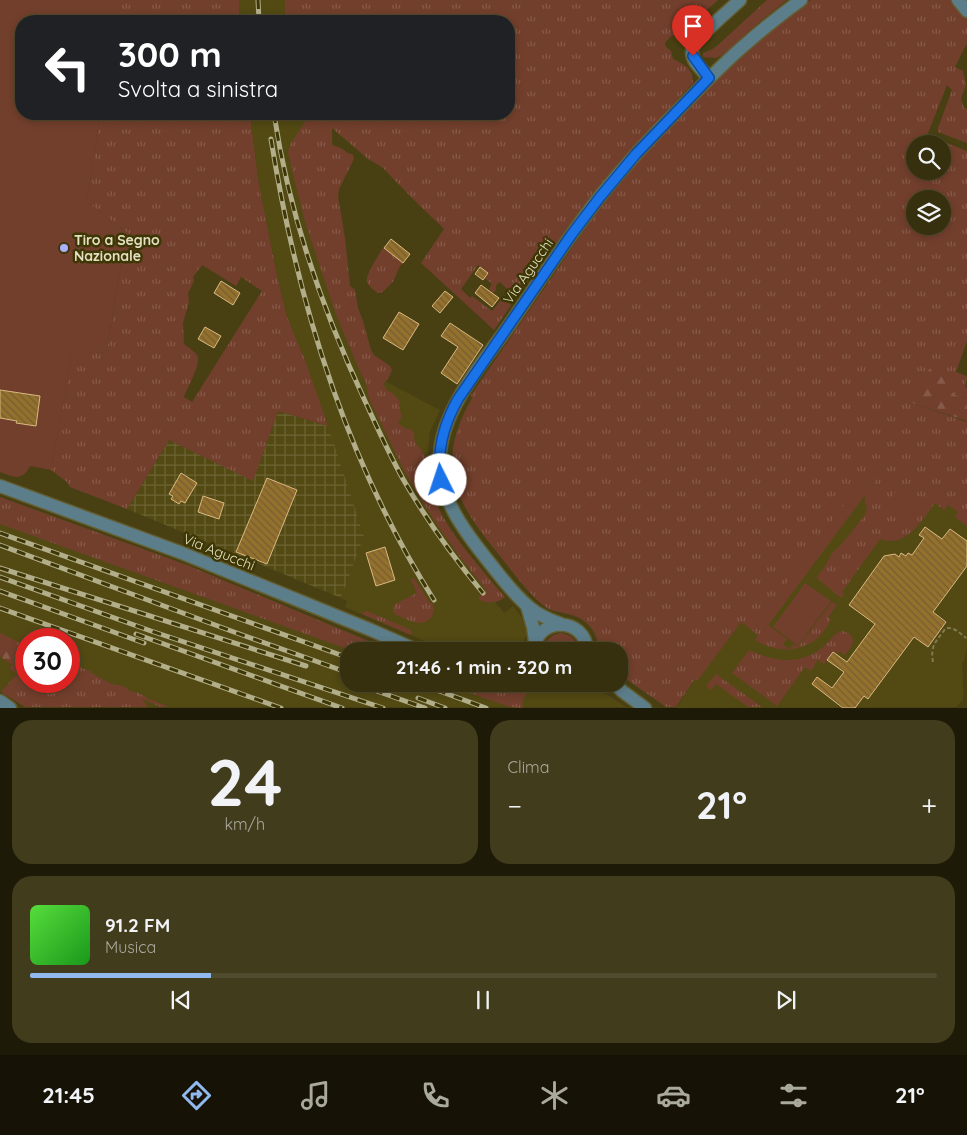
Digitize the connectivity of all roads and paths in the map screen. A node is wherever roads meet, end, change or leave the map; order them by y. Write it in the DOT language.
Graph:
graph roads {
  1 [pos="740,0"];
  2 [pos="800,0"];
  3 [pos="958,0"];
  4 [pos="967,11"];
  5 [pos="709,78"];
  6 [pos="1,487"];
  7 [pos="527,606"];
  8 [pos="561,624"];
  9 [pos="966,638"];
  10 [pos="398,642"];
  11 [pos="533,642"];
  12 [pos="535,642"];
  13 [pos="585,642"];
  14 [pos="933,662"];
  15 [pos="624,692"];
  16 [pos="0,701"];
  17 [pos="10,708"];
  18 [pos="645,708"];
  1 -- 5 [label="street"];
  2 -- 5 [label="street, Via Agucchi"];
  3 -- 4 [label="street"];
  5 -- 7 [label="street, Via Agucchi"];
  6 -- 10 [label="street, Via Agucchi"];
  7 -- 8 [label="street, Via Agucchi"];
  7 -- 11 [label="street, Via Agucchi"];
  8 -- 12 [label="street"];
  8 -- 13 [label="street, Via Agucchi"];
  9 -- 14 [label="path"];
  15 -- 18 [label="street"];
  16 -- 17 [label="street"];
}
